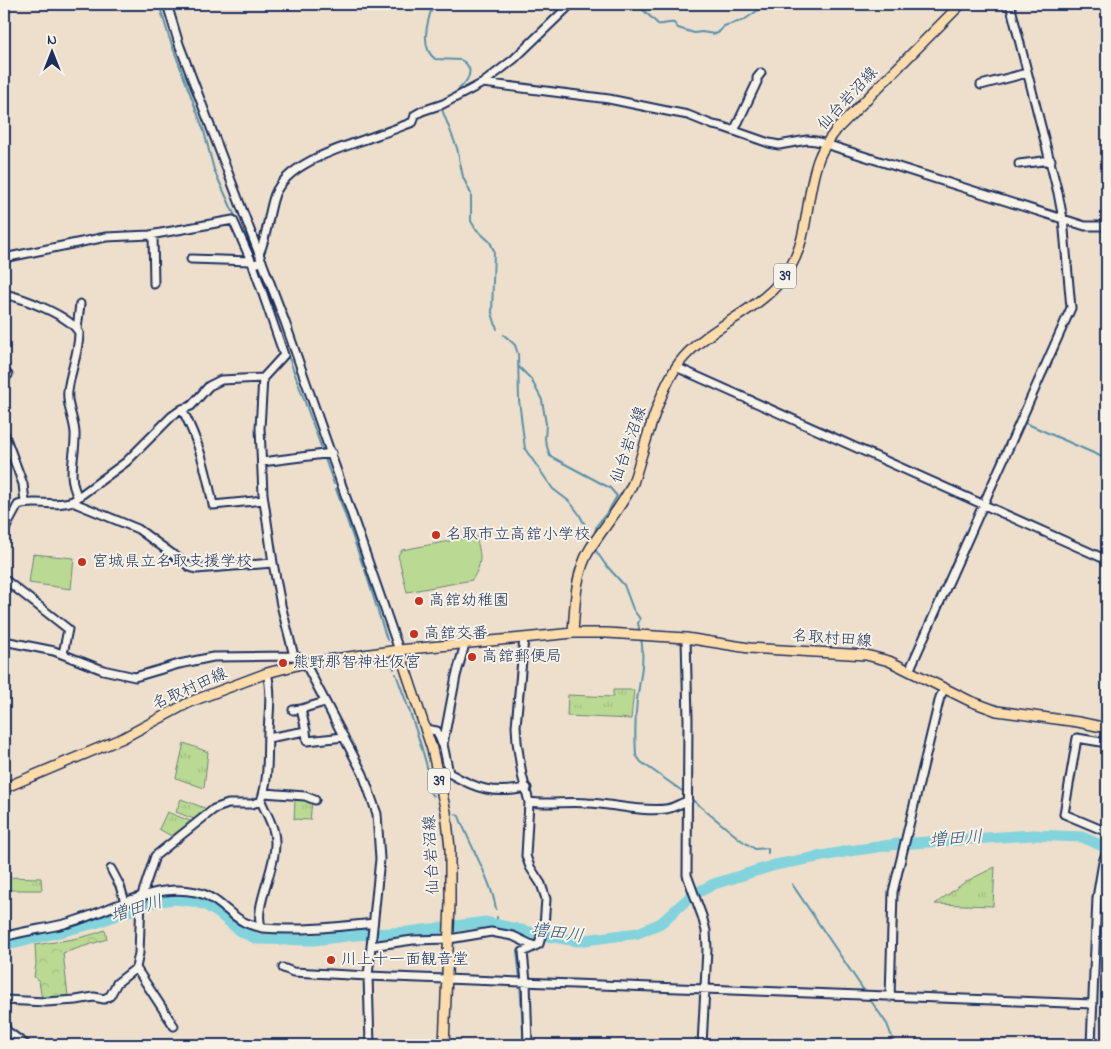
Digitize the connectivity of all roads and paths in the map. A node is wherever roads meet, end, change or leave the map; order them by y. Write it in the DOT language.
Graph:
graph roads {
  1 [pos="167,4"];
  2 [pos="571,4"];
  3 [pos="961,4"];
  4 [pos="1010,4"];
  5 [pos="761,73"];
  6 [pos="1027,73"];
  7 [pos="483,84"];
  8 [pos="981,86"];
  9 [pos="734,131"];
  10 [pos="826,144"];
  11 [pos="1051,160"];
  12 [pos="1019,164"];
  13 [pos="1063,219"];
  14 [pos="1107,226"];
  15 [pos="153,237"];
  16 [pos="259,254"];
  17 [pos="4,258"];
  18 [pos="191,259"];
  19 [pos="256,263"];
  20 [pos="154,284"];
  21 [pos="4,294"];
  22 [pos="80,304"];
  23 [pos="77,328"];
  24 [pos="676,367"];
  25 [pos="263,378"];
  26 [pos="182,409"];
  27 [pos="4,433"];
  28 [pos="332,453"];
  29 [pos="262,462"];
  30 [pos="76,499"];
  31 [pos="264,500"];
  32 [pos="25,502"];
  33 [pos="983,505"];
  34 [pos="4,531"];
  35 [pos="1107,560"];
  36 [pos="273,563"];
  37 [pos="4,579"];
  38 [pos="573,633"];
  39 [pos="524,638"];
  40 [pos="686,638"];
  41 [pos="4,641"];
  42 [pos="466,644"];
  43 [pos="399,650"];
  44 [pos="63,654"];
  45 [pos="294,656"];
  46 [pos="305,663"];
  47 [pos="909,671"];
  48 [pos="267,673"];
  49 [pos="942,692"];
  50 [pos="325,702"];
  51 [pos="301,708"];
  52 [pos="293,710"];
  53 [pos="1107,728"];
  54 [pos="425,729"];
  55 [pos="306,731"];
  56 [pos="344,737"];
  57 [pos="268,738"];
  58 [pos="1107,743"];
  59 [pos="443,744"];
  60 [pos="4,788"];
  61 [pos="527,788"];
  62 [pos="264,793"];
  63 [pos="688,798"];
  64 [pos="315,800"];
  65 [pos="260,801"];
  66 [pos="529,802"];
  67 [pos="1107,832"];
  68 [pos="1107,850"];
  69 [pos="111,869"];
  70 [pos="141,896"];
  71 [pos="125,902"];
  72 [pos="372,924"];
  73 [pos="262,928"];
  74 [pos="4,937"];
  75 [pos="449,938"];
  76 [pos="371,944"];
  77 [pos="537,945"];
  78 [pos="136,968"];
  79 [pos="283,968"];
  80 [pos="368,976"];
  81 [pos="447,979"];
  82 [pos="522,982"];
  83 [pos="705,989"];
  84 [pos="890,997"];
  85 [pos="4,1000"];
  86 [pos="1093,1004"];
  87 [pos="4,1024"];
  88 [pos="174,1026"];
  89 [pos="26,1045"];
  90 [pos="370,1045"];
  91 [pos="444,1045"];
  92 [pos="528,1045"];
  93 [pos="702,1045"];
  94 [pos="1092,1045"];
  1 -- 16 [label="street"];
  2 -- 7 [label="street"];
  3 -- 10 [label="main road, 仙台岩沼線 / 39"];
  4 -- 6 [label="street"];
  5 -- 9 [label="street"];
  6 -- 8 [label="street"];
  6 -- 11 [label="street"];
  7 -- 9 [label="street"];
  7 -- 16 [label="street"];
  9 -- 10 [label="street"];
  10 -- 13 [label="street"];
  10 -- 24 [label="main road, 仙台岩沼線 / 39"];
  11 -- 12 [label="street"];
  11 -- 13 [label="street"];
  13 -- 14 [label="street"];
  13 -- 33 [label="street"];
  15 -- 17 [label="street"];
  15 -- 19 [label="street"];
  15 -- 20 [label="street"];
  16 -- 19 [label="street"];
  18 -- 19 [label="street"];
  19 -- 25 [label="street"];
  19 -- 28 [label="street"];
  21 -- 23 [label="street"];
  22 -- 23 [label="street"];
  23 -- 30 [label="street"];
  24 -- 33 [label="street"];
  24 -- 38 [label="main road, 仙台岩沼線 / 39"];
  25 -- 26 [label="street"];
  25 -- 29 [label="street"];
  26 -- 30 [label="street"];
  26 -- 31 [label="street"];
  27 -- 32 [label="street"];
  28 -- 29 [label="street"];
  28 -- 43 [label="street"];
  29 -- 31 [label="street"];
  30 -- 32 [label="street"];
  30 -- 36 [label="street"];
  31 -- 36 [label="street"];
  32 -- 34 [label="street"];
  33 -- 35 [label="street"];
  33 -- 47 [label="street"];
  36 -- 45 [label="street"];
  37 -- 44 [label="street"];
  38 -- 39 [label="main road"];
  38 -- 40 [label="main road, 名取村田線"];
  39 -- 42 [label="main road"];
  39 -- 61 [label="street"];
  40 -- 47 [label="main road, 名取村田線"];
  40 -- 63 [label="street"];
  41 -- 44 [label="street"];
  42 -- 43 [label="main road"];
  42 -- 59 [label="street"];
  43 -- 46 [label="main road, 名取村田線"];
  43 -- 54 [label="main road, 仙台岩沼線 / 39"];
  44 -- 45 [label="street"];
  45 -- 46 [label="street"];
  46 -- 48 [label="main road, 名取村田線"];
  46 -- 50 [label="street"];
  47 -- 49 [label="main road, 名取村田線"];
  48 -- 57 [label="street"];
  48 -- 60 [label="main road, 名取村田線"];
  49 -- 53 [label="main road, 名取村田線"];
  49 -- 84 [label="street"];
  50 -- 51 [label="street"];
  50 -- 56 [label="street"];
  51 -- 52 [label="street"];
  51 -- 55 [label="street"];
  54 -- 59 [label="street"];
  54 -- 75 [label="main road, 仙台岩沼線 / 39"];
  55 -- 56 [label="street"];
  55 -- 57 [label="street"];
  56 -- 72 [label="street"];
  57 -- 62 [label="street"];
  58 -- 67 [label="street"];
  59 -- 61 [label="street"];
  61 -- 66 [label="street"];
  62 -- 64 [label="street"];
  62 -- 65 [label="street"];
  63 -- 66 [label="street"];
  63 -- 83 [label="street"];
  65 -- 70 [label="street"];
  65 -- 73 [label="street"];
  66 -- 77 [label="street"];
  68 -- 86 [label="street"];
  69 -- 71 [label="street"];
  70 -- 71 [label="street"];
  70 -- 73 [label="street"];
  70 -- 78 [label="street"];
  71 -- 74 [label="street"];
  72 -- 73 [label="street"];
  72 -- 76 [label="street"];
  75 -- 76 [label="street"];
  75 -- 77 [label="street"];
  75 -- 81 [label="main road, 仙台岩沼線 / 39"];
  76 -- 80 [label="street"];
  77 -- 82 [label="street"];
  78 -- 85 [label="street"];
  78 -- 88 [label="street"];
  79 -- 80 [label="street"];
  80 -- 81 [label="street"];
  80 -- 90 [label="street"];
  81 -- 82 [label="street"];
  81 -- 91 [label="main road, 仙台岩沼線 / 39"];
  82 -- 83 [label="street"];
  82 -- 92 [label="street"];
  83 -- 84 [label="street"];
  83 -- 93 [label="street"];
  84 -- 86 [label="street"];
  86 -- 94 [label="street"];
  87 -- 89 [label="street"];
}
